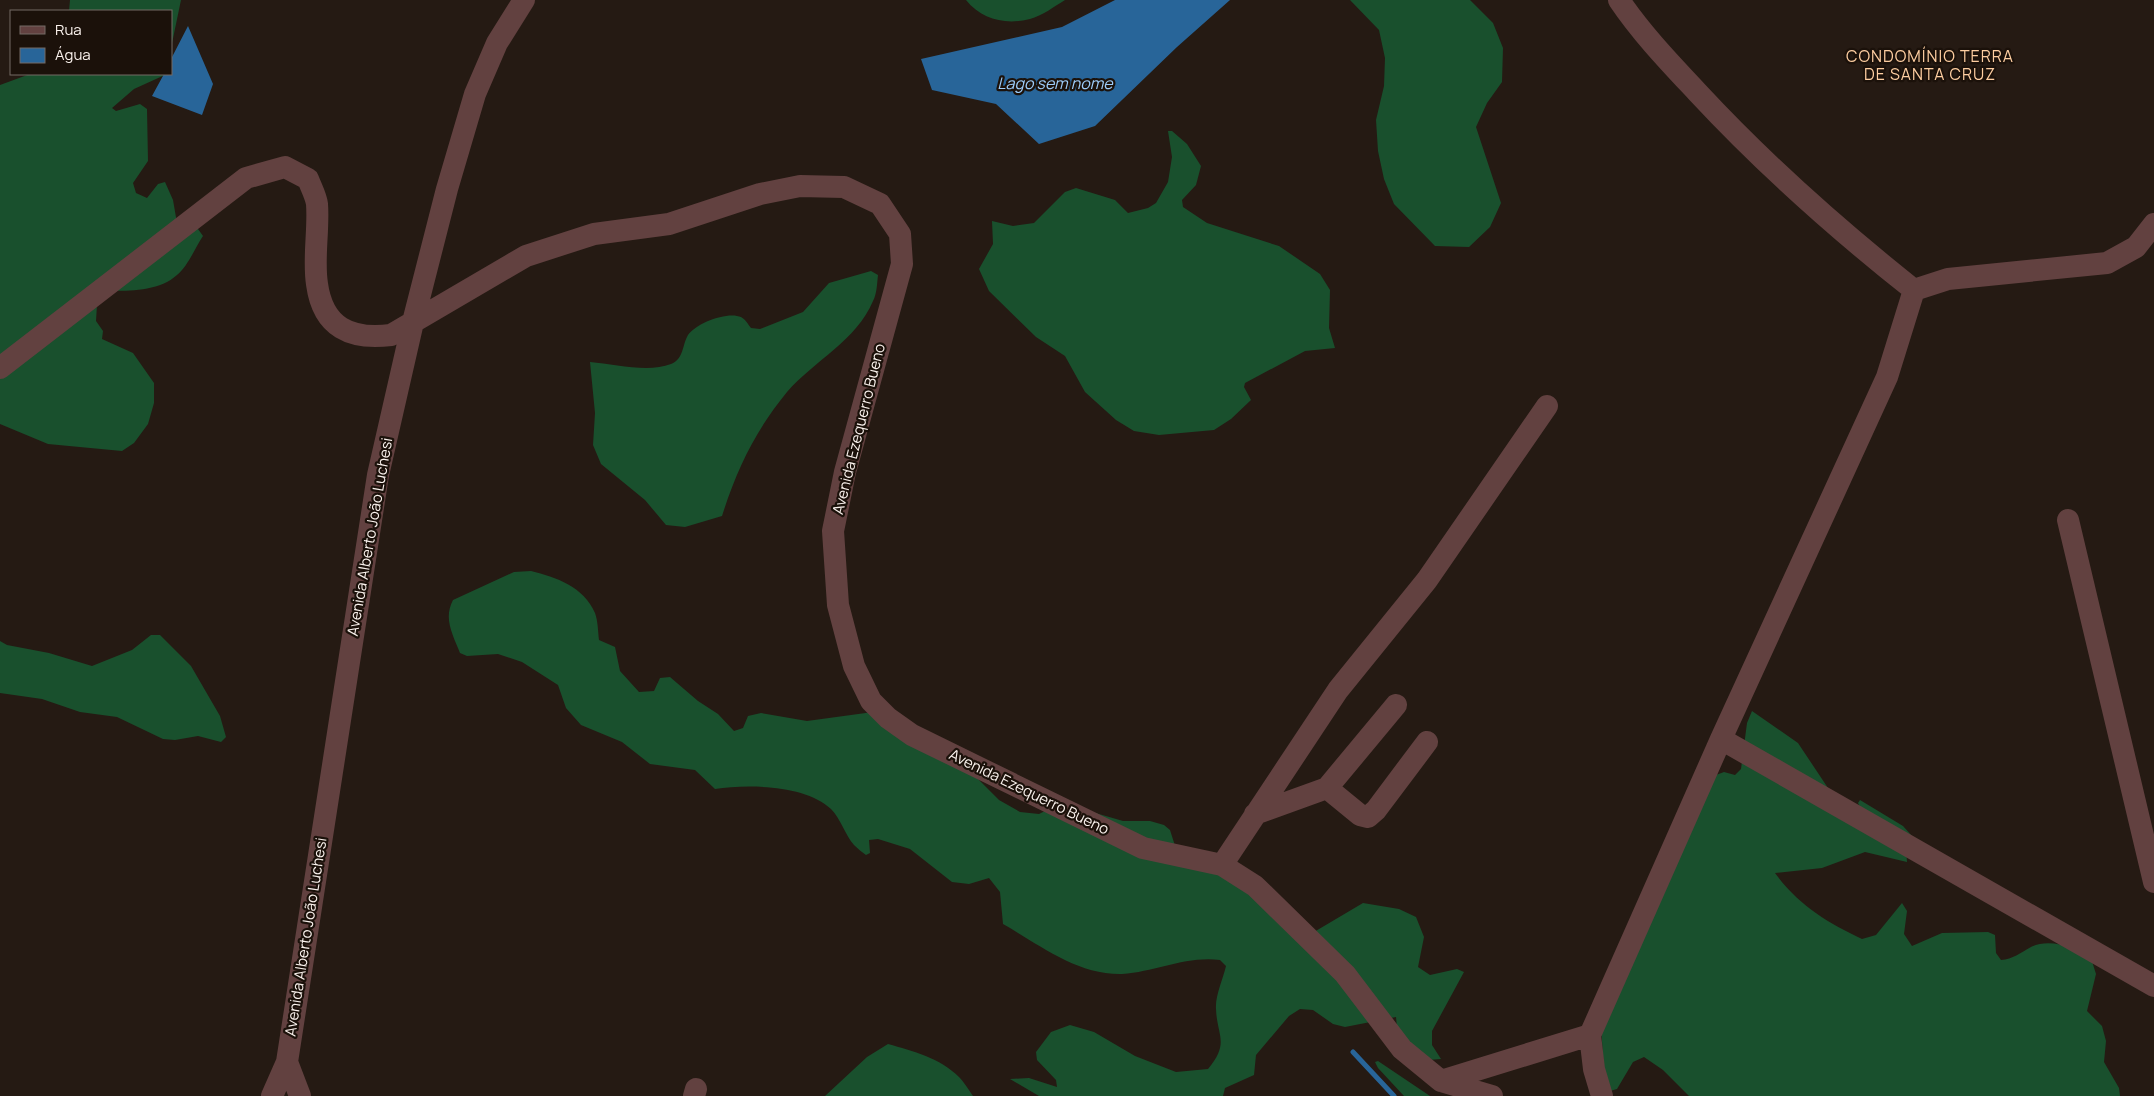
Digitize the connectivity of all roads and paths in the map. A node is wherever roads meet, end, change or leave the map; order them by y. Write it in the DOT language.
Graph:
graph roads {
  1 [pos="524,0"];
  2 [pos="1619,0"];
  3 [pos="2154,224"];
  4 [pos="1914,290"];
  5 [pos="413,322"];
  6 [pos="0,368"];
  7 [pos="1547,406"];
  8 [pos="2068,520"];
  9 [pos="1396,705"];
  10 [pos="1721,739"];
  11 [pos="1427,742"];
  12 [pos="1327,788"];
  13 [pos="1254,814"];
  14 [pos="1222,865"];
  15 [pos="2154,882"];
  16 [pos="2154,986"];
  17 [pos="1590,1035"];
  18 [pos="287,1062"];
  19 [pos="1441,1081"];
  20 [pos="272,1096"];
  21 [pos="300,1096"];
  22 [pos="1492,1096"];
  23 [pos="1602,1096"];
  1 -- 5 [label="street, Avenida Alberto João Luchesi"];
  2 -- 4 [label="street"];
  3 -- 4 [label="street"];
  4 -- 10 [label="street"];
  5 -- 6 [label="street, Avenida Ezequerro Bueno"];
  5 -- 14 [label="street, Avenida Ezequerro Bueno"];
  5 -- 18 [label="street, Avenida Alberto João Luchesi"];
  7 -- 13 [label="street"];
  8 -- 15 [label="street"];
  9 -- 12 [label="street"];
  10 -- 16 [label="street"];
  10 -- 17 [label="street"];
  11 -- 12 [label="street"];
  12 -- 13 [label="street"];
  13 -- 14 [label="street"];
  14 -- 19 [label="street, Avenida Ezequerro Bueno"];
  17 -- 19 [label="street"];
  17 -- 23 [label="street"];
  18 -- 20 [label="street"];
  18 -- 21 [label="street"];
  19 -- 22 [label="street, Avenida Ezequerro Bueno"];
}
